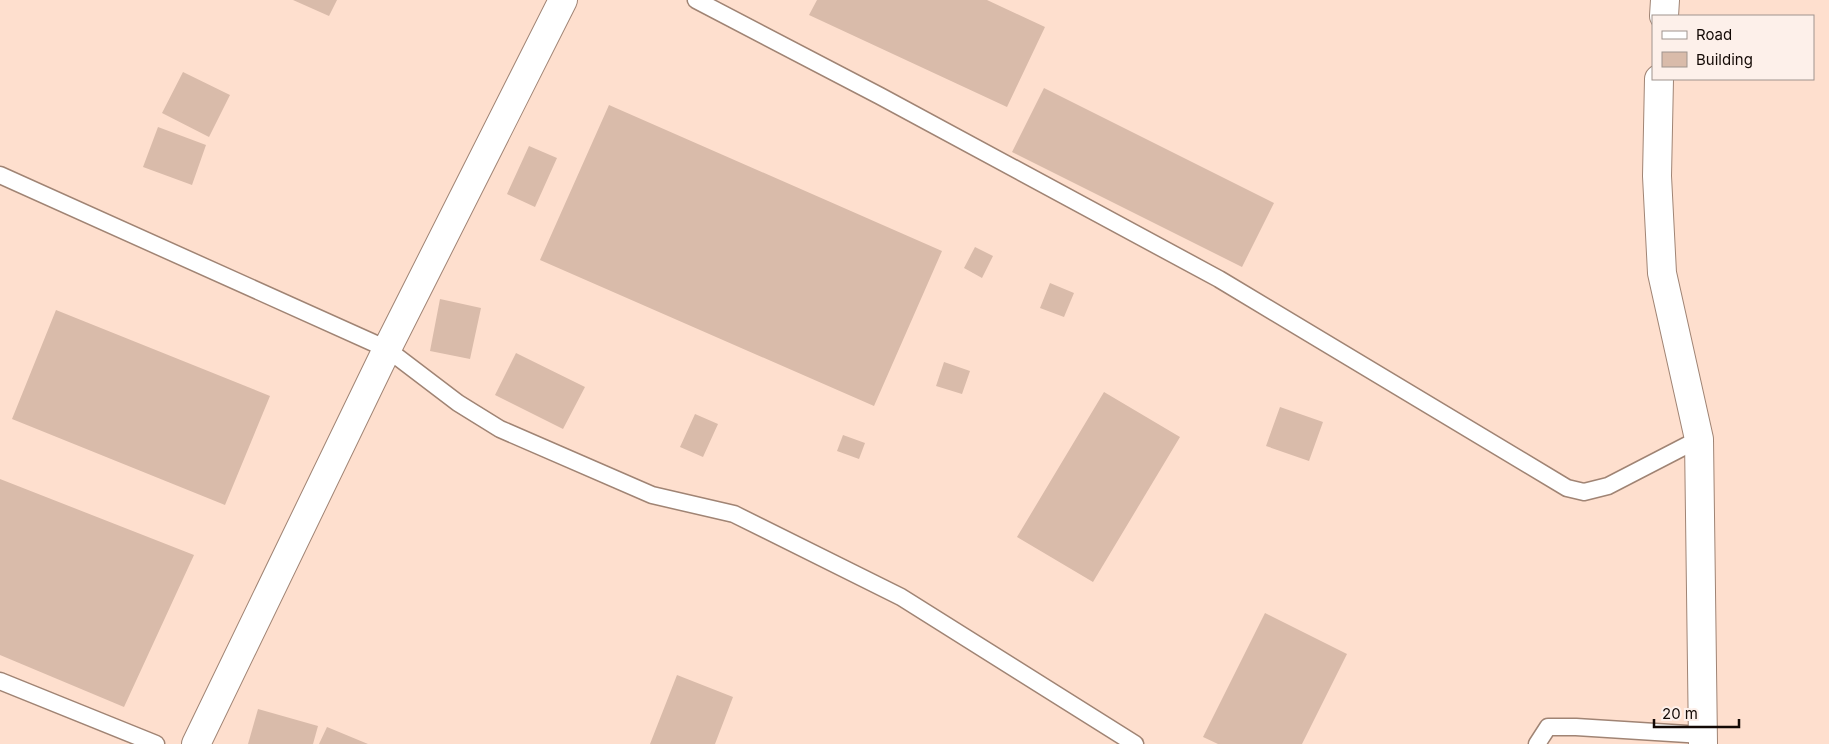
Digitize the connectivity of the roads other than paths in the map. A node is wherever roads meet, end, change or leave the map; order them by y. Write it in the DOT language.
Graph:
graph roads {
  1 [pos="563,0"];
  2 [pos="696,0"];
  3 [pos="1665,0"];
  4 [pos="1664,15"];
  5 [pos="1659,80"];
  6 [pos="0,175"];
  7 [pos="387,349"];
  8 [pos="1699,439"];
  9 [pos="0,682"];
  10 [pos="1703,740"];
  11 [pos="156,744"];
  12 [pos="196,744"];
  13 [pos="1135,744"];
  14 [pos="1537,744"];
  1 -- 7 [label="street"];
  2 -- 8 [label="lane"];
  3 -- 4 [label="street"];
  5 -- 8 [label="street"];
  6 -- 7 [label="lane"];
  7 -- 12 [label="street"];
  7 -- 13 [label="lane"];
  8 -- 10 [label="street"];
  9 -- 11 [label="lane"];
  10 -- 14 [label="lane"];
}
